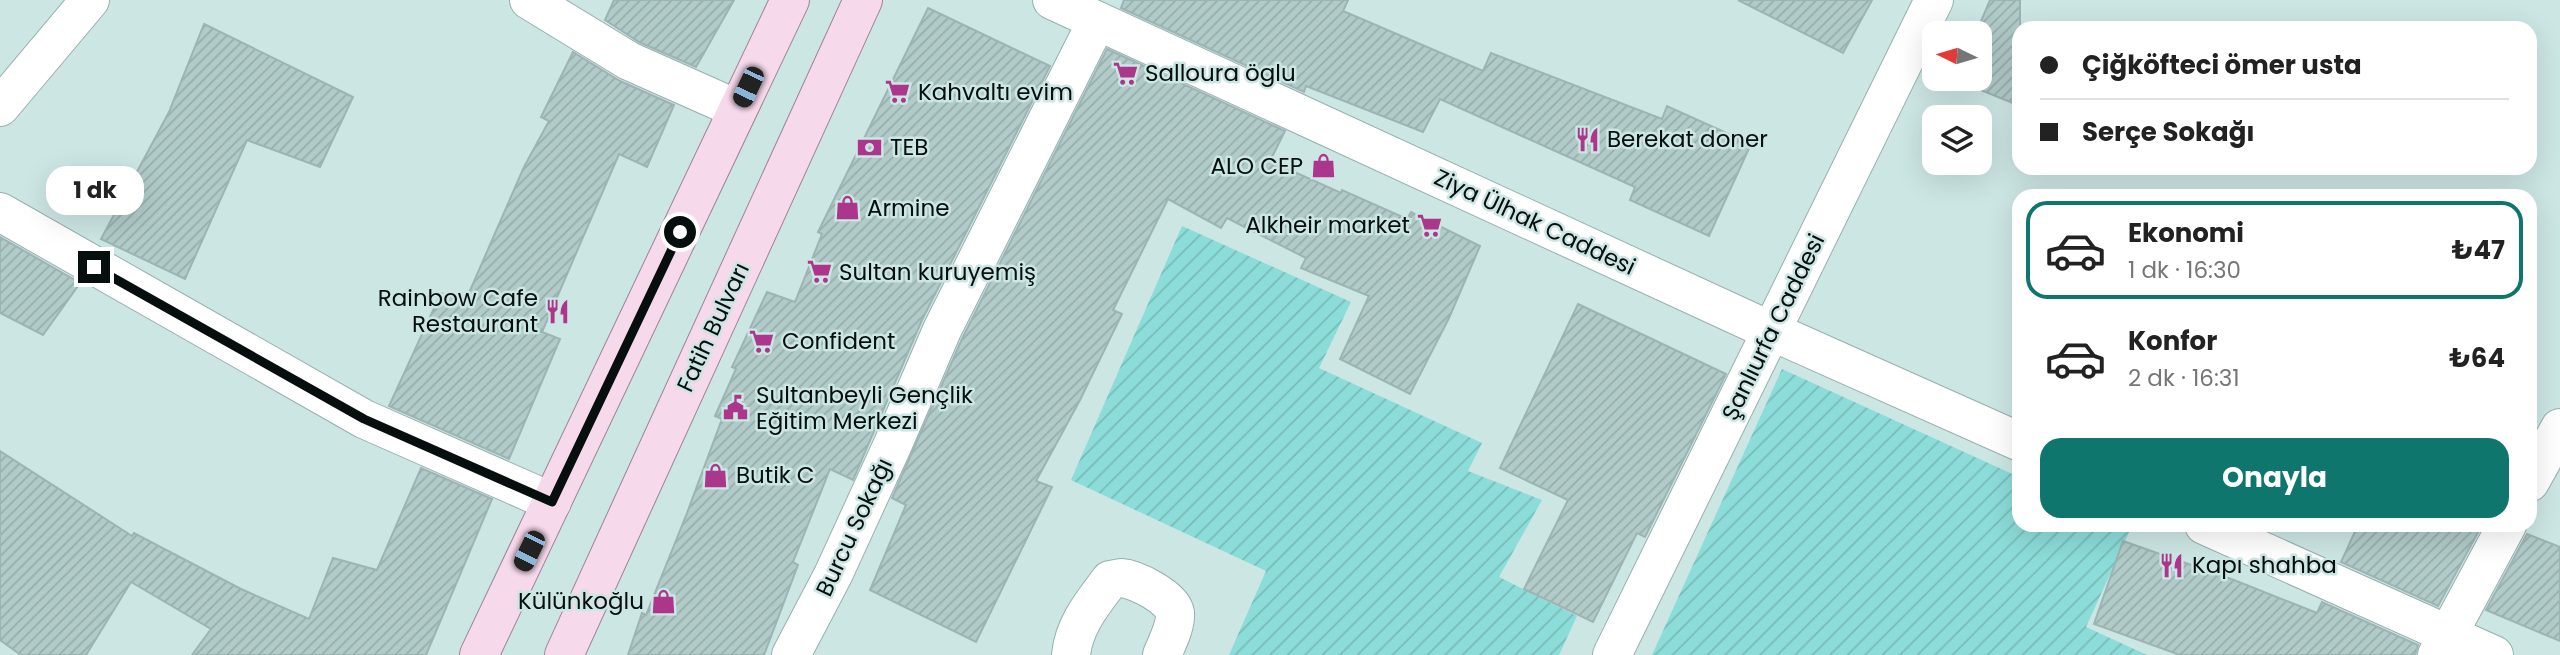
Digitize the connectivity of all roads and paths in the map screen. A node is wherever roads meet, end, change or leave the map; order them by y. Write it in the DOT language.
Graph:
graph roads {
  1 [pos="90,0"];
  2 [pos="529,0"];
  3 [pos="790,0"];
  4 [pos="863,0"];
  5 [pos="1052,0"];
  6 [pos="1934,0"];
  7 [pos="1097,21"];
  8 [pos="0,107"];
  9 [pos="737,109"];
  10 [pos="0,212"];
  11 [pos="1771,331"];
  12 [pos="2560,428"];
  13 [pos="2012,438"];
  14 [pos="2537,469"];
  15 [pos="552,502"];
  16 [pos="2218,532"];
  17 [pos="2503,532"];
  18 [pos="2443,645"];
  19 [pos="479,655"];
  20 [pos="564,655"];
  21 [pos="791,655"];
  22 [pos="1071,655"];
  23 [pos="1162,655"];
  24 [pos="1612,655"];
  25 [pos="2494,655"];
  1 -- 8 [label="street"];
  2 -- 9 [label="street"];
  3 -- 9 [label="main road"];
  4 -- 20 [label="main road, Fatih Bulvarı"];
  5 -- 7 [label="street, Ziya Ülhak Caddesi"];
  6 -- 11 [label="street, Şanlıurfa Caddesi"];
  7 -- 11 [label="street, Ziya Ülhak Caddesi"];
  7 -- 21 [label="street, Burcu Sokağı"];
  9 -- 15 [label="main road"];
  10 -- 15 [label="street"];
  11 -- 13 [label="street, Ziya Ülhak Caddesi"];
  11 -- 24 [label="street, Şanlıurfa Caddesi"];
  12 -- 14 [label="street"];
  15 -- 19 [label="main road"];
  16 -- 18 [label="street"];
  17 -- 18 [label="street"];
  18 -- 25 [label="street"];
  22 -- 23 [label="street"];
}
